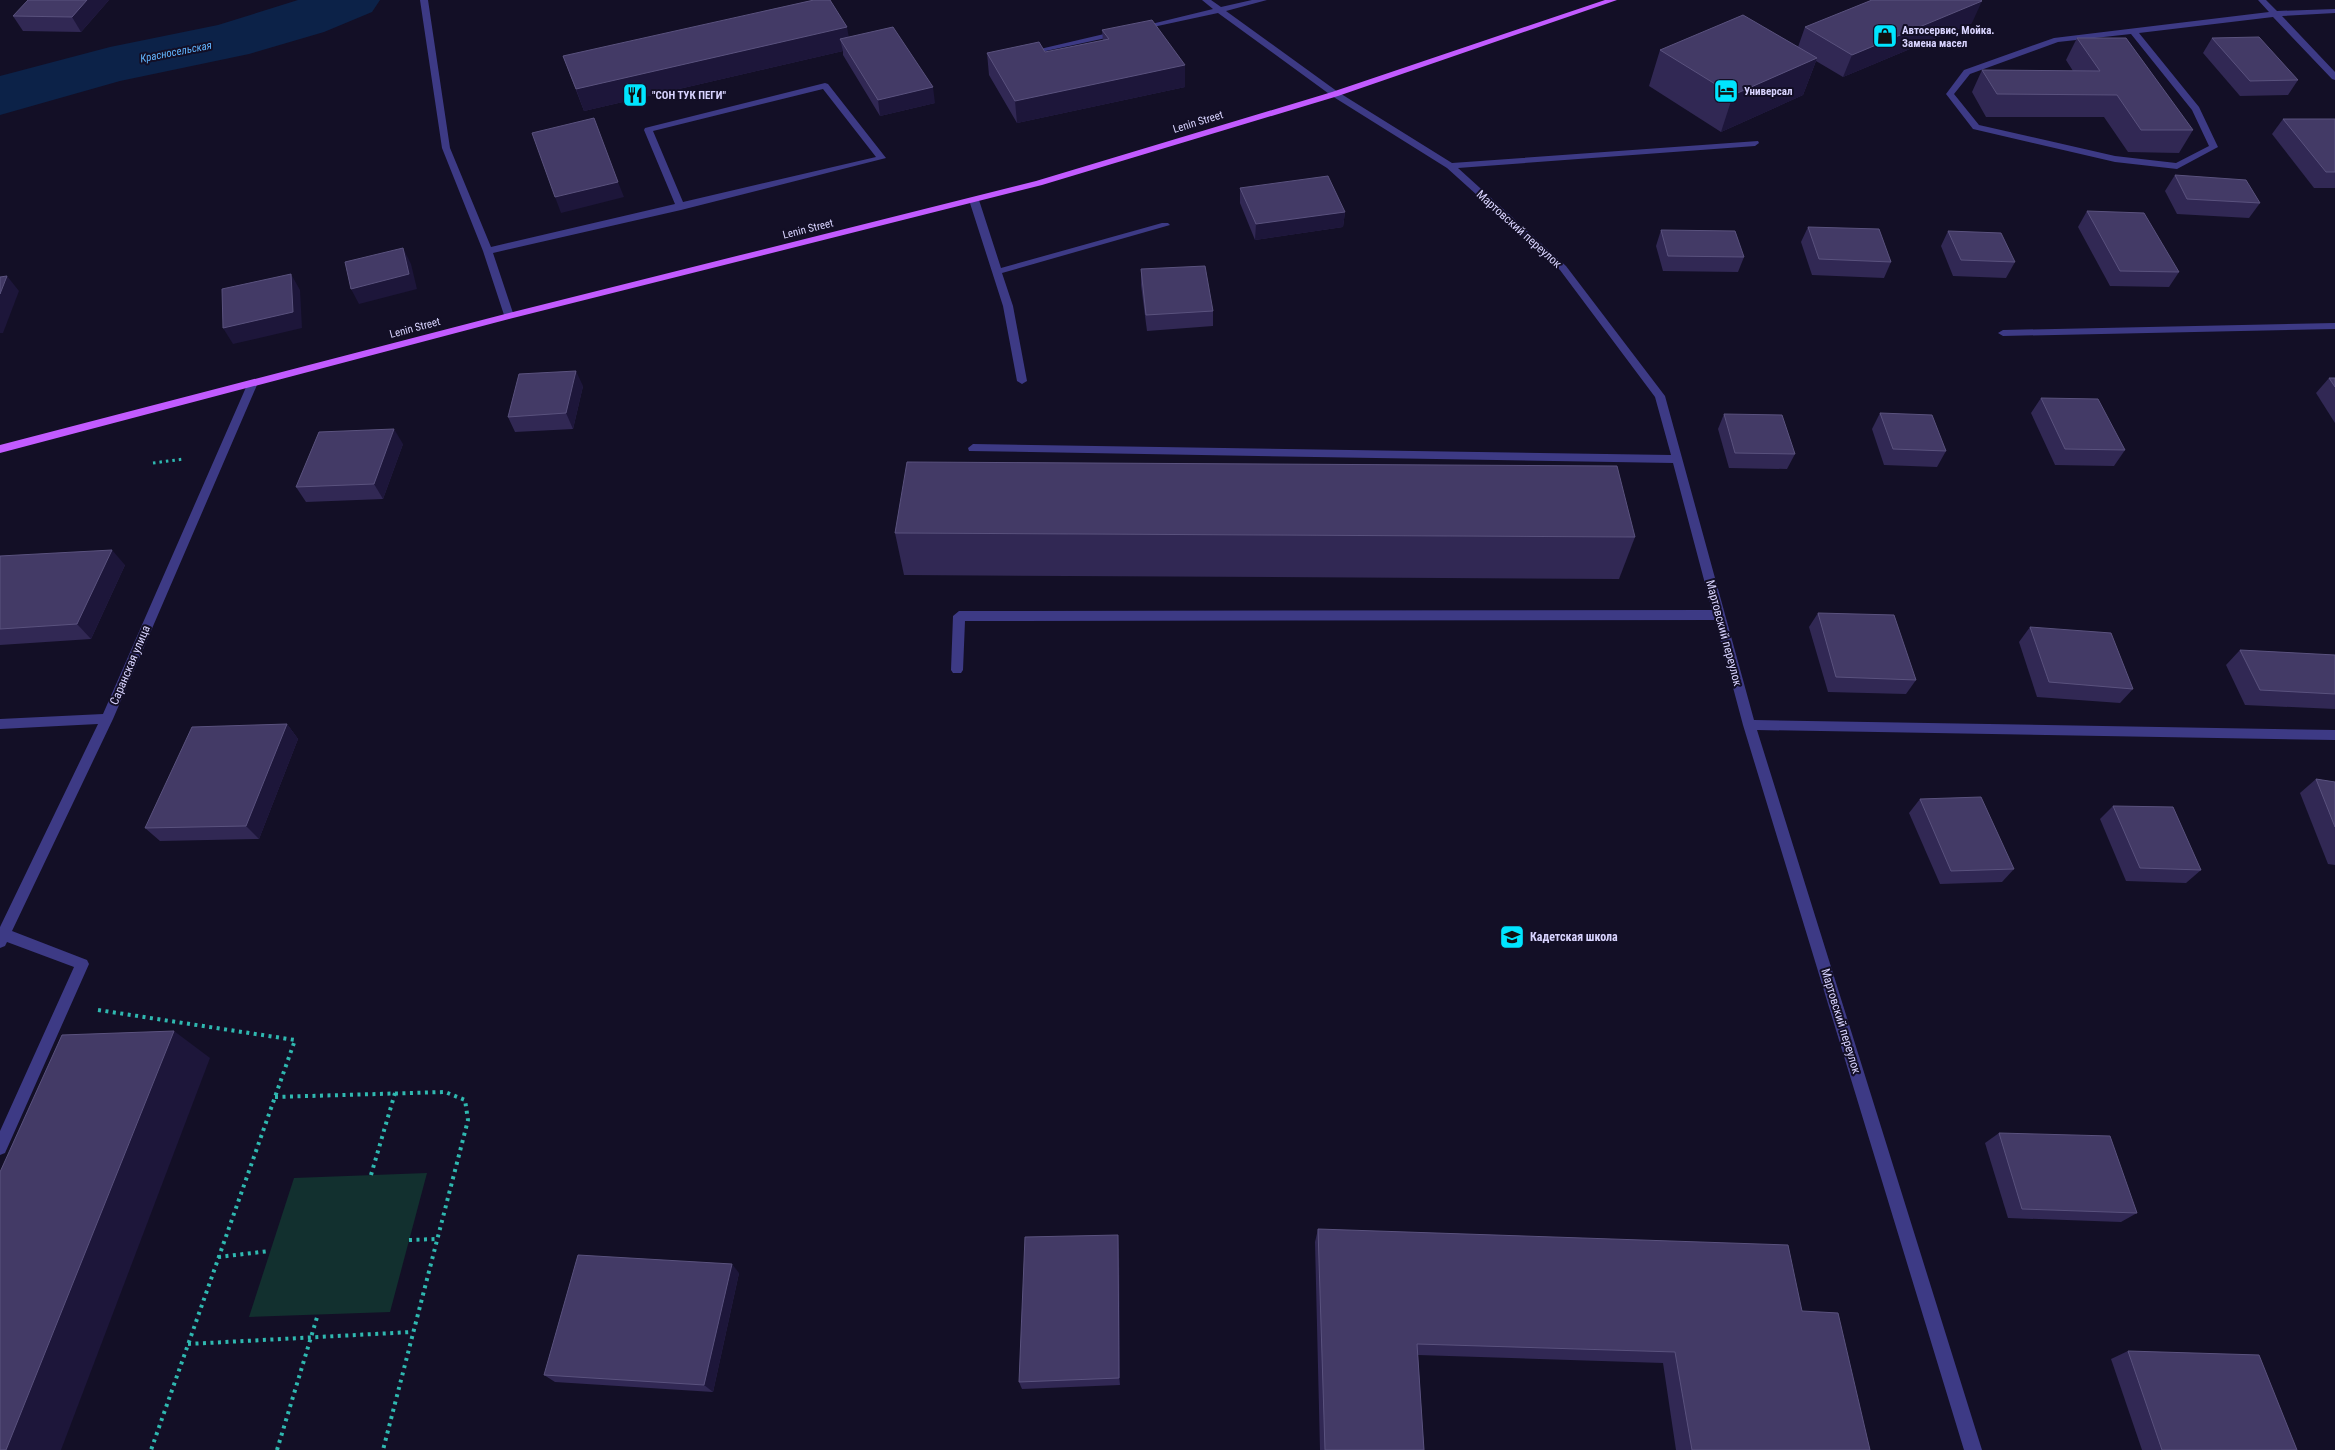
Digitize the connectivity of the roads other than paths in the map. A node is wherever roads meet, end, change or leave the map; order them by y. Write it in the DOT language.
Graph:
graph roads {
  1 [pos="424,0"];
  2 [pos="1206,0"];
  3 [pos="1263,0"];
  4 [pos="1613,0"];
  5 [pos="2262,0"];
  6 [pos="1219,10"];
  7 [pos="2335,11"];
  8 [pos="2275,14"];
  9 [pos="1133,30"];
  10 [pos="2132,31"];
  11 [pos="1124,32"];
  12 [pos="1019,55"];
  13 [pos="2335,77"];
  14 [pos="1335,94"];
  15 [pos="1756,143"];
  16 [pos="1450,166"];
  17 [pos="974,200"];
  18 [pos="681,207"];
  19 [pos="1165,225"];
  20 [pos="488,251"];
  21 [pos="996,272"];
  22 [pos="509,316"];
  23 [pos="2335,326"];
  24 [pos="2003,333"];
  25 [pos="1022,380"];
  26 [pos="252,385"];
  27 [pos="972,448"];
  28 [pos="0,450"];
  29 [pos="1677,460"];
  30 [pos="1718,615"];
  31 [pos="957,670"];
  32 [pos="107,720"];
  33 [pos="0,724"];
  34 [pos="1749,725"];
  35 [pos="2335,735"];
  36 [pos="2,938"];
  37 [pos="0,1148"];
  38 [pos="1973,1450"];
  1 -- 20 [label="street"];
  2 -- 6 [label="street, Мартовский переулок"];
  3 -- 6 [label="street"];
  4 -- 14 [label="main road, Lenin Street"];
  5 -- 8 [label="street"];
  6 -- 9 [label="street"];
  6 -- 14 [label="street, Мартовский переулок"];
  7 -- 8 [label="street"];
  8 -- 10 [label="street"];
  8 -- 13 [label="street"];
  10 -- 10 [label="street"];
  11 -- 12 [label="street"];
  14 -- 16 [label="street, Мартовский переулок"];
  14 -- 17 [label="main road, Lenin Street"];
  15 -- 16 [label="street"];
  16 -- 29 [label="street, Мартовский переулок"];
  17 -- 21 [label="street"];
  17 -- 22 [label="main road, Lenin Street"];
  18 -- 18 [label="street"];
  18 -- 20 [label="street"];
  19 -- 21 [label="street"];
  20 -- 22 [label="street"];
  21 -- 25 [label="street"];
  22 -- 26 [label="main road, Lenin Street"];
  23 -- 24 [label="street"];
  26 -- 28 [label="main road, Lenin Street"];
  26 -- 32 [label="street, Саранская улица"];
  27 -- 29 [label="street"];
  29 -- 30 [label="street, Мартовский переулок"];
  30 -- 31 [label="street"];
  30 -- 34 [label="street, Мартовский переулок"];
  32 -- 33 [label="street"];
  32 -- 36 [label="street, Саранская улица"];
  34 -- 35 [label="street"];
  34 -- 38 [label="street, Мартовский переулок"];
  36 -- 37 [label="street"];
}
